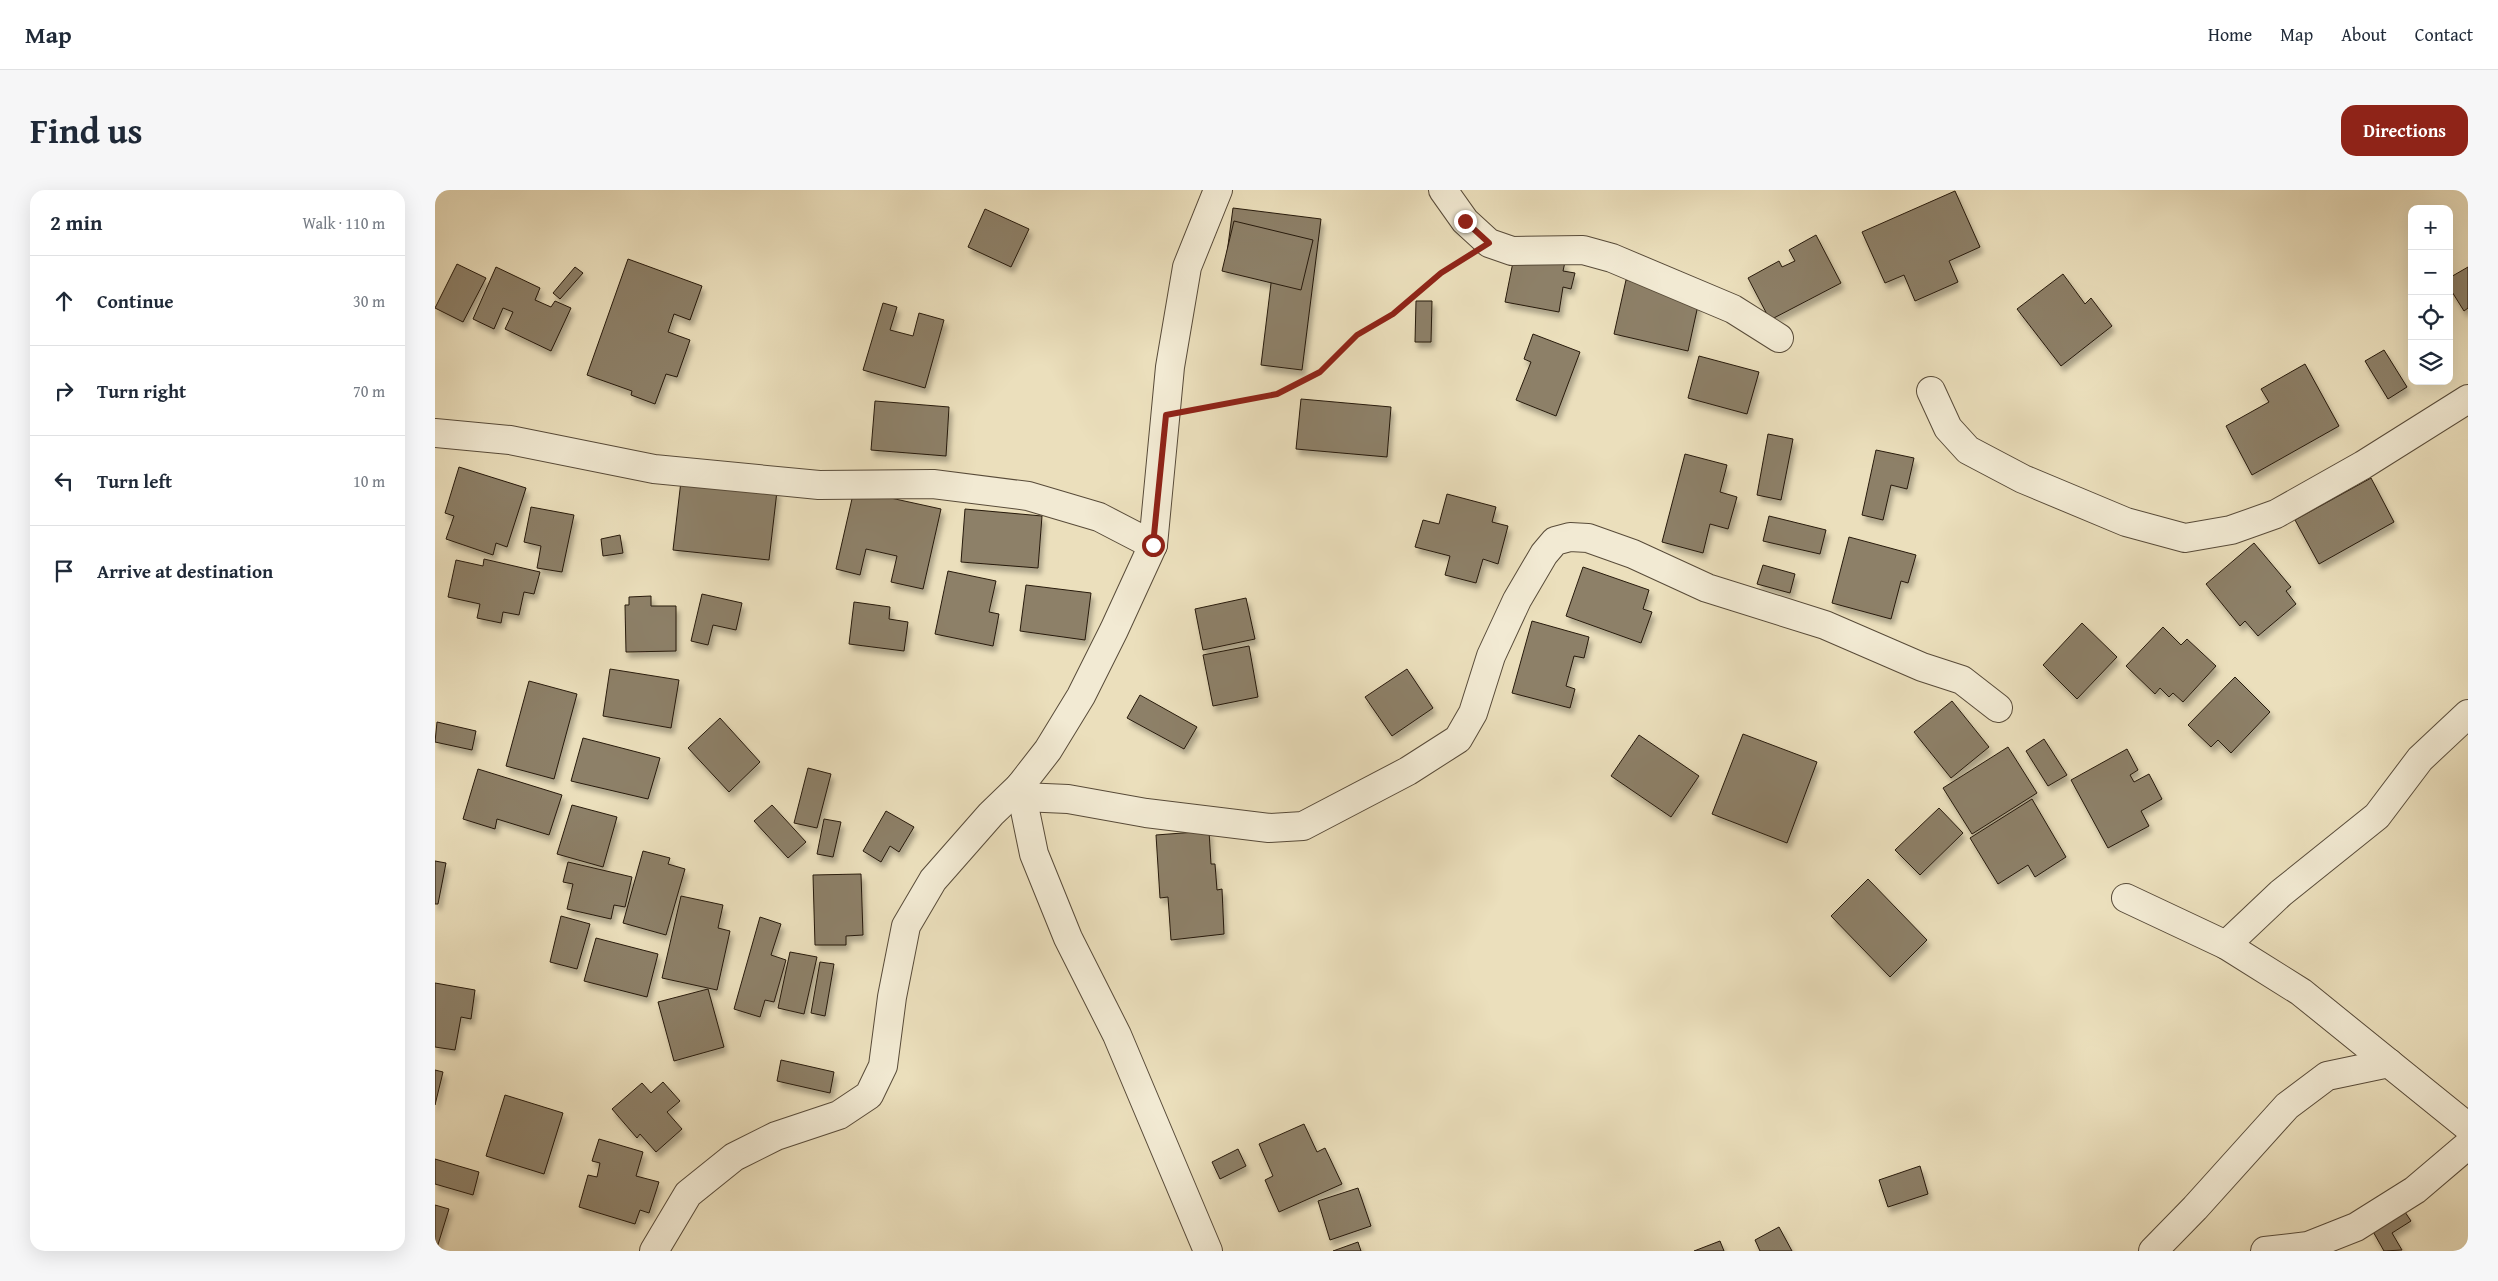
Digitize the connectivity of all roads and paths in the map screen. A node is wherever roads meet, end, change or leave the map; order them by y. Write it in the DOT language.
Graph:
graph roads {
  1 [pos="1218,190"];
  2 [pos="1443,190"];
  3 [pos="1489,243"];
  4 [pos="1779,338"];
  5 [pos="1931,391"];
  6 [pos="2468,399"];
  7 [pos="1166,415"];
  8 [pos="435,432"];
  9 [pos="1153,545"];
  10 [pos="1998,708"];
  11 [pos="2468,714"];
  12 [pos="1021,791"];
  13 [pos="2126,898"];
  14 [pos="2226,945"];
  15 [pos="2389,1063"];
  16 [pos="2468,1127"];
  17 [pos="2468,1145"];
  18 [pos="654,1251"];
  19 [pos="1207,1251"];
  20 [pos="2153,1251"];
  21 [pos="2265,1251"];
  1 -- 7 [label="street"];
  2 -- 3 [label="street"];
  3 -- 4 [label="street"];
  3 -- 7 [label="path"];
  5 -- 6 [label="street"];
  7 -- 9 [label="street"];
  8 -- 9 [label="street"];
  9 -- 12 [label="street"];
  10 -- 12 [label="street"];
  11 -- 14 [label="street"];
  12 -- 18 [label="street"];
  12 -- 19 [label="street"];
  13 -- 14 [label="street"];
  14 -- 15 [label="street"];
  15 -- 16 [label="street"];
  15 -- 20 [label="street"];
  17 -- 21 [label="street"];
}
